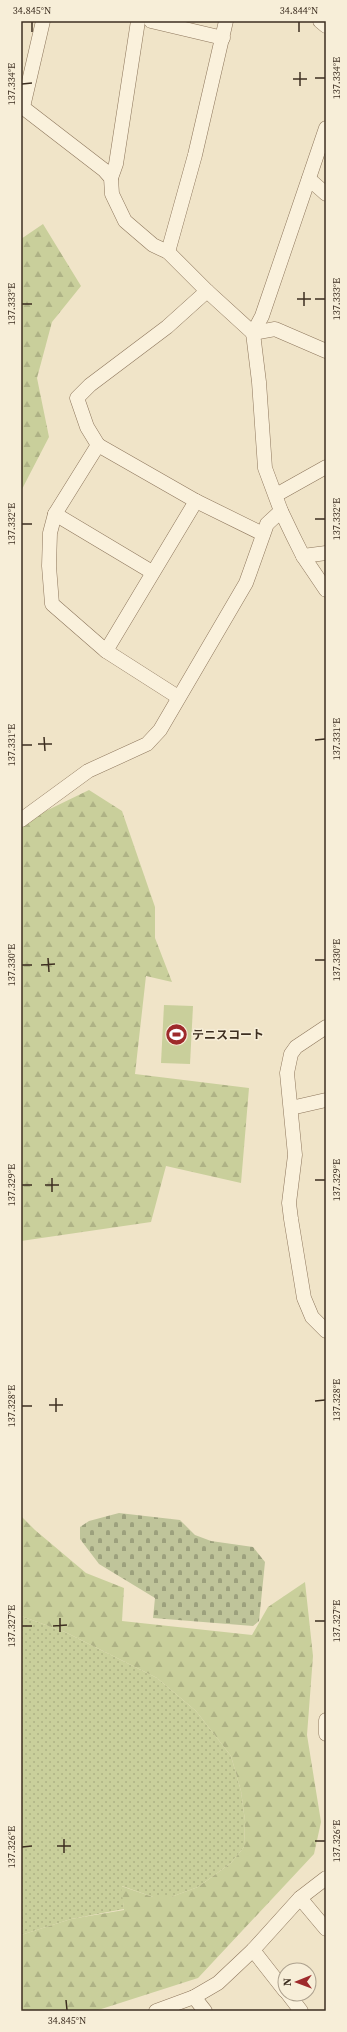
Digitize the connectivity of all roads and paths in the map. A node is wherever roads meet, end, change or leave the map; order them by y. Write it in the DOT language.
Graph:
graph roads {
  1 [pos="43,21"];
  2 [pos="138,21"];
  3 [pos="151,21"];
  4 [pos="226,21"];
  5 [pos="320,21"];
  6 [pos="326,26"];
  7 [pos="222,38"];
  8 [pos="22,107"];
  9 [pos="326,128"];
  10 [pos="111,178"];
  11 [pos="309,179"];
  12 [pos="326,194"];
  13 [pos="168,252"];
  14 [pos="207,292"];
  15 [pos="252,333"];
  16 [pos="326,352"];
  17 [pos="98,445"];
  18 [pos="326,467"];
  19 [pos="276,495"];
  20 [pos="196,501"];
  21 [pos="281,511"];
  22 [pos="55,514"];
  23 [pos="263,534"];
  24 [pos="326,553"];
  25 [pos="304,556"];
  26 [pos="152,572"];
  27 [pos="326,590"];
  28 [pos="106,651"];
  29 [pos="178,698"];
  30 [pos="21,820"];
  31 [pos="326,1027"];
  32 [pos="326,1100"];
  33 [pos="291,1108"];
  34 [pos="326,1331"];
  35 [pos="326,1720"];
  36 [pos="326,1734"];
  37 [pos="326,1878"];
  38 [pos="300,1898"];
  39 [pos="326,1929"];
  40 [pos="253,1950"];
  41 [pos="277,1981"];
  42 [pos="194,1997"];
  43 [pos="294,2002"];
  44 [pos="156,2011"];
  45 [pos="205,2011"];
  46 [pos="301,2011"];
  1 -- 8 [label="street"];
  2 -- 10 [label="street"];
  3 -- 7 [label="street"];
  4 -- 7 [label="street"];
  5 -- 6 [label="street"];
  7 -- 13 [label="street"];
  8 -- 10 [label="street"];
  9 -- 11 [label="street"];
  10 -- 13 [label="street"];
  11 -- 12 [label="street"];
  11 -- 15 [label="street"];
  13 -- 14 [label="street"];
  14 -- 15 [label="street"];
  14 -- 17 [label="street"];
  15 -- 16 [label="street"];
  15 -- 19 [label="street"];
  17 -- 20 [label="street"];
  17 -- 22 [label="street"];
  18 -- 19 [label="street"];
  19 -- 21 [label="street"];
  20 -- 23 [label="street"];
  20 -- 26 [label="street"];
  21 -- 23 [label="street"];
  21 -- 25 [label="street"];
  22 -- 26 [label="street"];
  22 -- 28 [label="street"];
  23 -- 29 [label="street"];
  24 -- 25 [label="street"];
  25 -- 27 [label="street"];
  26 -- 28 [label="street"];
  28 -- 29 [label="street"];
  29 -- 30 [label="street"];
  31 -- 33 [label="street"];
  32 -- 33 [label="street"];
  33 -- 34 [label="street"];
  35 -- 36 [label="street"];
  37 -- 38 [label="street"];
  38 -- 39 [label="street"];
  38 -- 40 [label="street"];
  40 -- 41 [label="street"];
  40 -- 42 [label="street"];
  42 -- 44 [label="street"];
  42 -- 45 [label="street"];
  43 -- 46 [label="street"];
}
